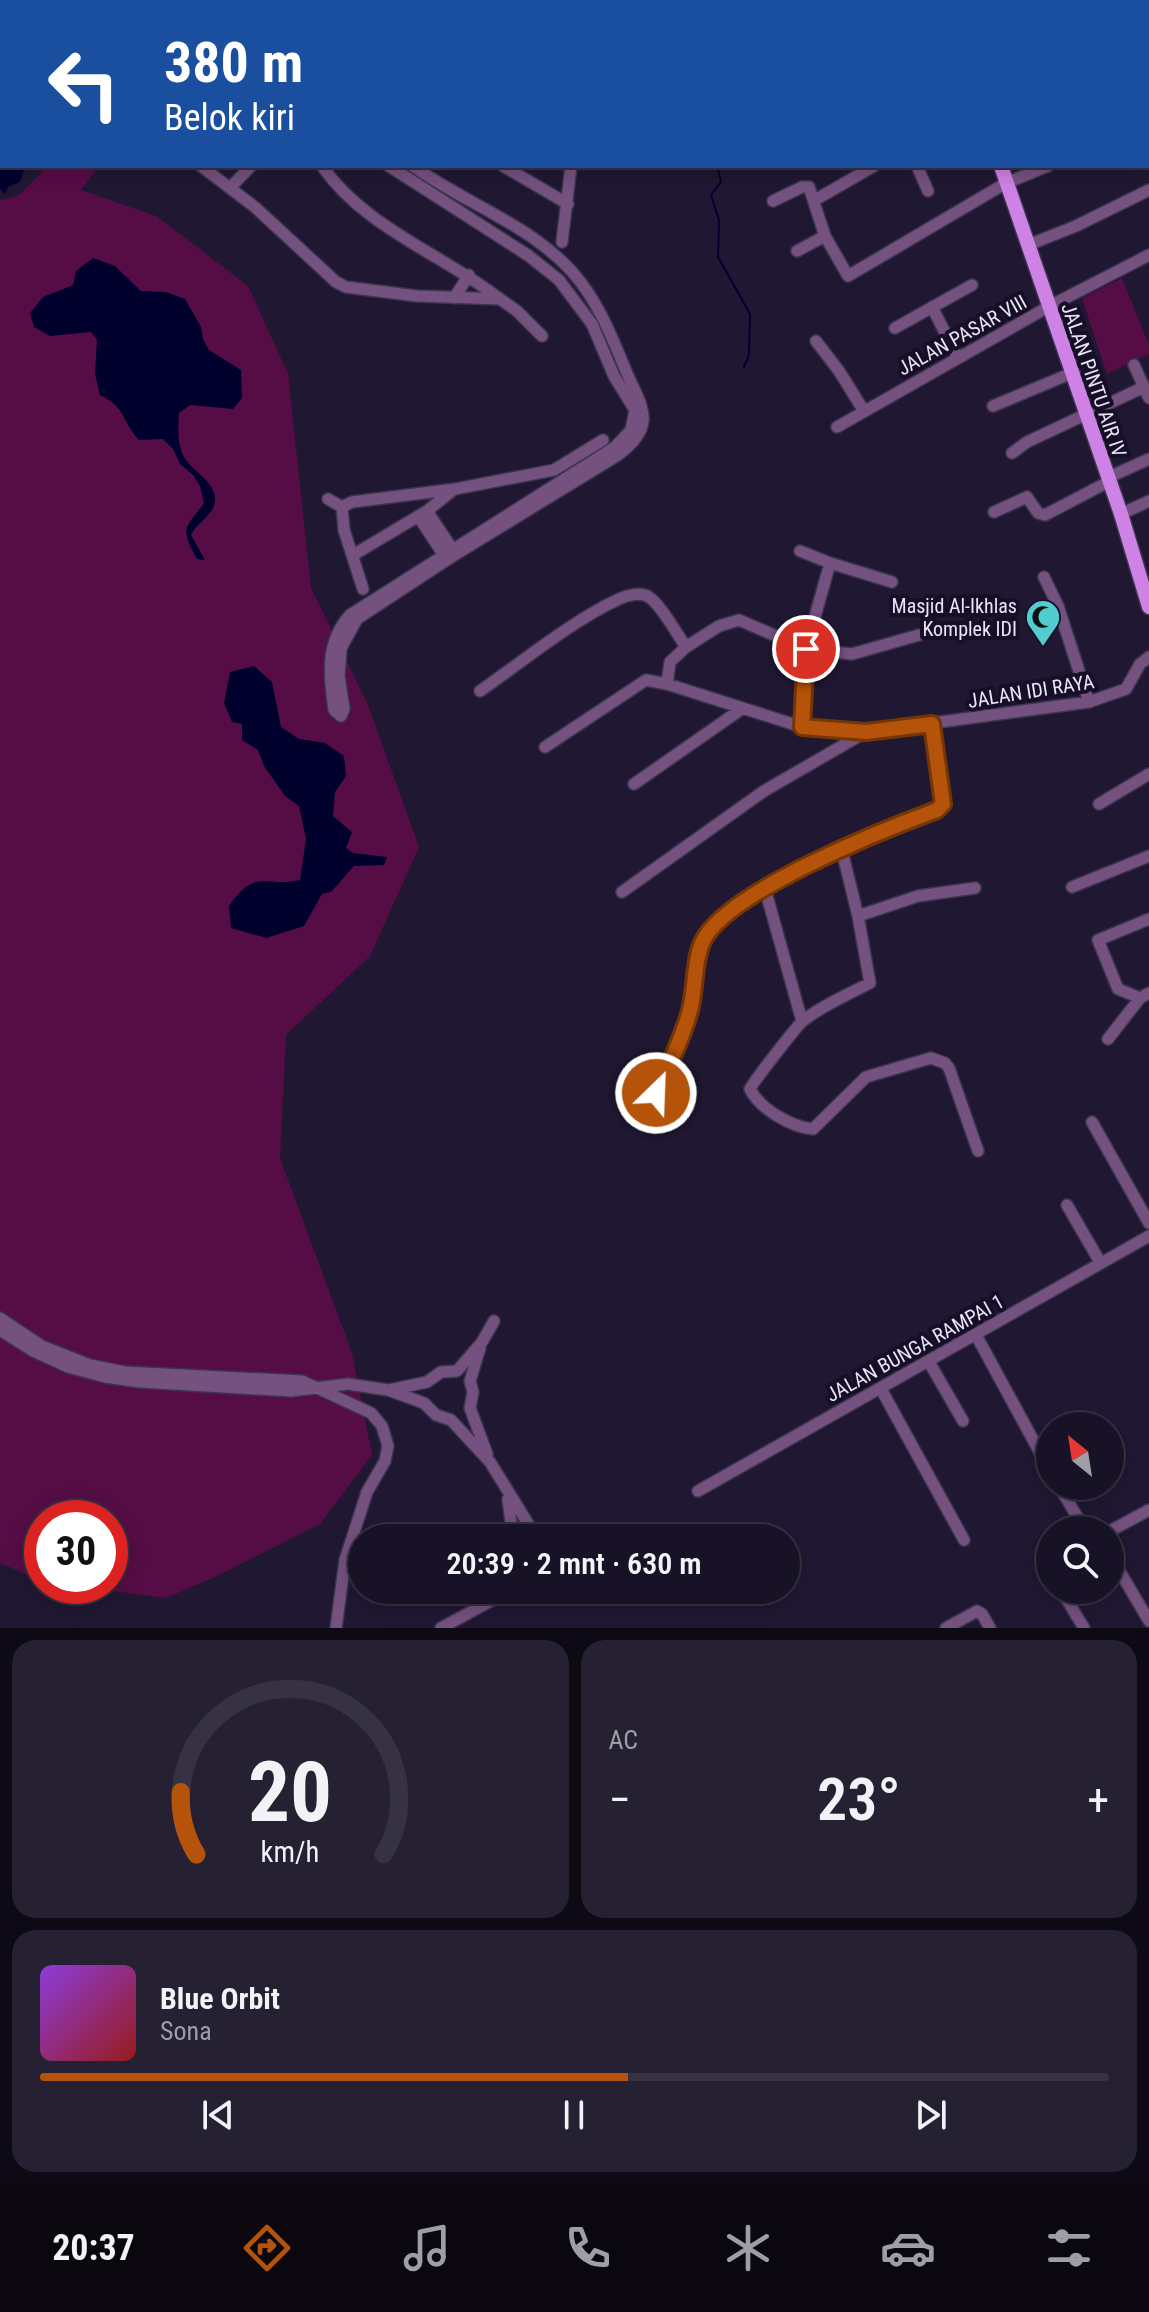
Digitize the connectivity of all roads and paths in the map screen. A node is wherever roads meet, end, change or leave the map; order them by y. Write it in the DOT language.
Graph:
graph roads {
  1 [pos="204,168"];
  2 [pos="249,168"];
  3 [pos="324,168"];
  4 [pos="392,168"];
  5 [pos="416,168"];
  6 [pos="506,168"];
  7 [pos="571,168"];
  8 [pos="871,168"];
  9 [pos="918,168"];
  10 [pos="1002,168"];
  11 [pos="1043,168"];
  12 [pos="1006,183"];
  13 [pos="230,188"];
  14 [pos="1149,190"];
  15 [pos="928,191"];
  16 [pos="815,200"];
  17 [pos="773,201"];
  18 [pos="568,204"];
  19 [pos="825,236"];
  20 [pos="562,242"];
  21 [pos="1028,245"];
  22 [pos="797,251"];
  23 [pos="1147,260"];
  24 [pos="469,275"];
  25 [pos="972,285"];
  26 [pos="454,298"];
  27 [pos="500,299"];
  28 [pos="932,307"];
  29 [pos="1048,307"];
  30 [pos="895,328"];
  31 [pos="542,336"];
  32 [pos="816,341"];
  33 [pos="958,358"];
  34 [pos="1134,365"];
  35 [pos="625,369"];
  36 [pos="1072,373"];
  37 [pos="614,376"];
  38 [pos="1146,392"];
  39 [pos="993,406"];
  40 [pos="864,411"];
  41 [pos="1085,414"];
  42 [pos="837,427"];
  43 [pos="603,440"];
  44 [pos="1012,453"];
  45 [pos="1149,459"];
  46 [pos="1107,480"];
  47 [pos="455,489"];
  48 [pos="328,499"];
  49 [pos="1149,501"];
  50 [pos="342,507"];
  51 [pos="526,507"];
  52 [pos="994,512"];
  53 [pos="422,513"];
  54 [pos="1121,514"];
  55 [pos="800,551"];
  56 [pos="353,555"];
  57 [pos="450,555"];
  58 [pos="830,563"];
  59 [pos="1044,577"];
  60 [pos="892,582"];
  61 [pos="1146,588"];
  62 [pos="363,589"];
  63 [pos="1149,607"];
  64 [pos="919,635"];
  65 [pos="686,647"];
  66 [pos="806,649"];
  67 [pos="1149,657"];
  68 [pos="667,684"];
  69 [pos="480,691"];
  70 [pos="1089,702"];
  71 [pos="743,708"];
  72 [pos="932,724"];
  73 [pos="802,727"];
  74 [pos="866,732"];
  75 [pos="545,747"];
  76 [pos="1149,774"];
  77 [pos="634,784"];
  78 [pos="1099,804"];
  79 [pos="841,847"];
  80 [pos="1149,856"];
  81 [pos="1072,887"];
  82 [pos="975,888"];
  83 [pos="765,889"];
  84 [pos="622,892"];
  85 [pos="858,916"];
  86 [pos="1149,919"];
  87 [pos="1144,996"];
  88 [pos="802,1021"];
  89 [pos="1108,1039"];
  90 [pos="656,1093"];
  91 [pos="1092,1122"];
  92 [pos="978,1151"];
  93 [pos="1067,1205"];
  94 [pos="1149,1223"];
  95 [pos="1149,1236"];
  96 [pos="1100,1262"];
  97 [pos="0,1318"];
  98 [pos="494,1321"];
  99 [pos="0,1330"];
  100 [pos="976,1335"];
  101 [pos="482,1342"];
  102 [pos="929,1362"];
  103 [pos="317,1387"];
  104 [pos="881,1389"];
  105 [pos="388,1390"];
  106 [pos="963,1421"];
  107 [pos="1036,1445"];
  108 [pos="490,1462"];
  109 [pos="505,1486"];
  110 [pos="698,1491"];
  111 [pos="1149,1510"];
  112 [pos="1124,1523"];
  113 [pos="513,1524"];
  114 [pos="529,1524"];
  115 [pos="964,1540"];
  116 [pos="1124,1579"];
  117 [pos="484,1604"];
  118 [pos="1069,1604"];
  119 [pos="1149,1621"];
  120 [pos="336,1628"];
  121 [pos="441,1628"];
  122 [pos="946,1628"];
  123 [pos="990,1628"];
  124 [pos="1084,1628"];
  1 -- 13 [label="street"];
  2 -- 13 [label="street"];
  3 -- 24 [label="street"];
  4 -- 37 [label="street"];
  5 -- 35 [label="street"];
  6 -- 18 [label="street"];
  7 -- 18 [label="street"];
  8 -- 16 [label="street"];
  9 -- 15 [label="street"];
  10 -- 12 [label="main road, JALAN PINTU AIR IV"];
  11 -- 12 [label="street"];
  12 -- 19 [label="street"];
  12 -- 21 [label="main road, JALAN PINTU AIR IV"];
  13 -- 26 [label="street"];
  14 -- 21 [label="street"];
  16 -- 17 [label="street"];
  16 -- 19 [label="street"];
  18 -- 20 [label="street"];
  19 -- 22 [label="street"];
  21 -- 29 [label="main road, JALAN PINTU AIR IV"];
  23 -- 29 [label="street, JALAN PASAR VIII"];
  24 -- 26 [label="street"];
  24 -- 27 [label="street"];
  25 -- 28 [label="street"];
  26 -- 27 [label="street"];
  27 -- 31 [label="street"];
  28 -- 30 [label="street"];
  28 -- 33 [label="street"];
  29 -- 33 [label="street, JALAN PASAR VIII"];
  29 -- 36 [label="main road, JALAN PINTU AIR IV"];
  32 -- 40 [label="street"];
  33 -- 40 [label="street, JALAN PASAR VIII"];
  34 -- 38 [label="street"];
  35 -- 37 [label="street"];
  35 -- 51 [label="street"];
  36 -- 39 [label="street"];
  36 -- 41 [label="main road, JALAN PINTU AIR IV"];
  37 -- 51 [label="street"];
  38 -- 41 [label="street"];
  40 -- 42 [label="street, JALAN PASAR VIII"];
  41 -- 44 [label="street"];
  41 -- 46 [label="main road, JALAN PINTU AIR IV"];
  43 -- 47 [label="street"];
  45 -- 46 [label="street"];
  46 -- 52 [label="street"];
  46 -- 54 [label="main road, JALAN PINTU AIR IV"];
  47 -- 50 [label="street"];
  47 -- 53 [label="street"];
  48 -- 50 [label="street"];
  49 -- 54 [label="street"];
  50 -- 56 [label="street"];
  51 -- 57 [label="street"];
  53 -- 56 [label="street"];
  53 -- 57 [label="street"];
  54 -- 61 [label="main road, JALAN PINTU AIR IV"];
  55 -- 58 [label="street"];
  56 -- 62 [label="street"];
  57 -- 57 [label="street"];
  58 -- 60 [label="street"];
  58 -- 66 [label="street"];
  59 -- 70 [label="street"];
  61 -- 63 [label="main road, JALAN PINTU AIR IV"];
  64 -- 66 [label="street"];
  65 -- 66 [label="street"];
  65 -- 68 [label="street"];
  65 -- 69 [label="street"];
  66 -- 73 [label="street"];
  67 -- 70 [label="street, JALAN IDI RAYA"];
  68 -- 71 [label="street, JALAN IDI RAYA"];
  68 -- 75 [label="street"];
  70 -- 72 [label="street, JALAN IDI RAYA"];
  71 -- 73 [label="street, JALAN IDI RAYA"];
  71 -- 77 [label="street"];
  72 -- 74 [label="street, JALAN IDI RAYA"];
  72 -- 79 [label="street"];
  73 -- 74 [label="street, JALAN IDI RAYA"];
  74 -- 84 [label="street"];
  76 -- 78 [label="street"];
  79 -- 83 [label="street"];
  79 -- 85 [label="street"];
  80 -- 81 [label="street"];
  82 -- 85 [label="street"];
  83 -- 88 [label="street"];
  83 -- 90 [label="street"];
  85 -- 88 [label="street"];
  86 -- 87 [label="street"];
  87 -- 89 [label="street"];
  88 -- 92 [label="street"];
  91 -- 94 [label="street"];
  93 -- 96 [label="street"];
  95 -- 96 [label="street, JALAN BUNGA RAMPAI 1"];
  96 -- 100 [label="street, JALAN BUNGA RAMPAI 1"];
  97 -- 103 [label="street"];
  98 -- 101 [label="street"];
  99 -- 103 [label="street"];
  100 -- 102 [label="street, JALAN BUNGA RAMPAI 1"];
  100 -- 107 [label="street"];
  101 -- 105 [label="street"];
  101 -- 108 [label="street"];
  102 -- 104 [label="street, JALAN BUNGA RAMPAI 1"];
  102 -- 106 [label="street"];
  103 -- 105 [label="street"];
  103 -- 120 [label="street"];
  104 -- 110 [label="street, JALAN BUNGA RAMPAI 1"];
  104 -- 115 [label="street"];
  105 -- 108 [label="street"];
  108 -- 109 [label="street"];
  109 -- 113 [label="street"];
  109 -- 114 [label="street"];
  111 -- 112 [label="street"];
  116 -- 119 [label="street"];
  117 -- 121 [label="street"];
  118 -- 124 [label="street"];
  122 -- 123 [label="street"];
}
